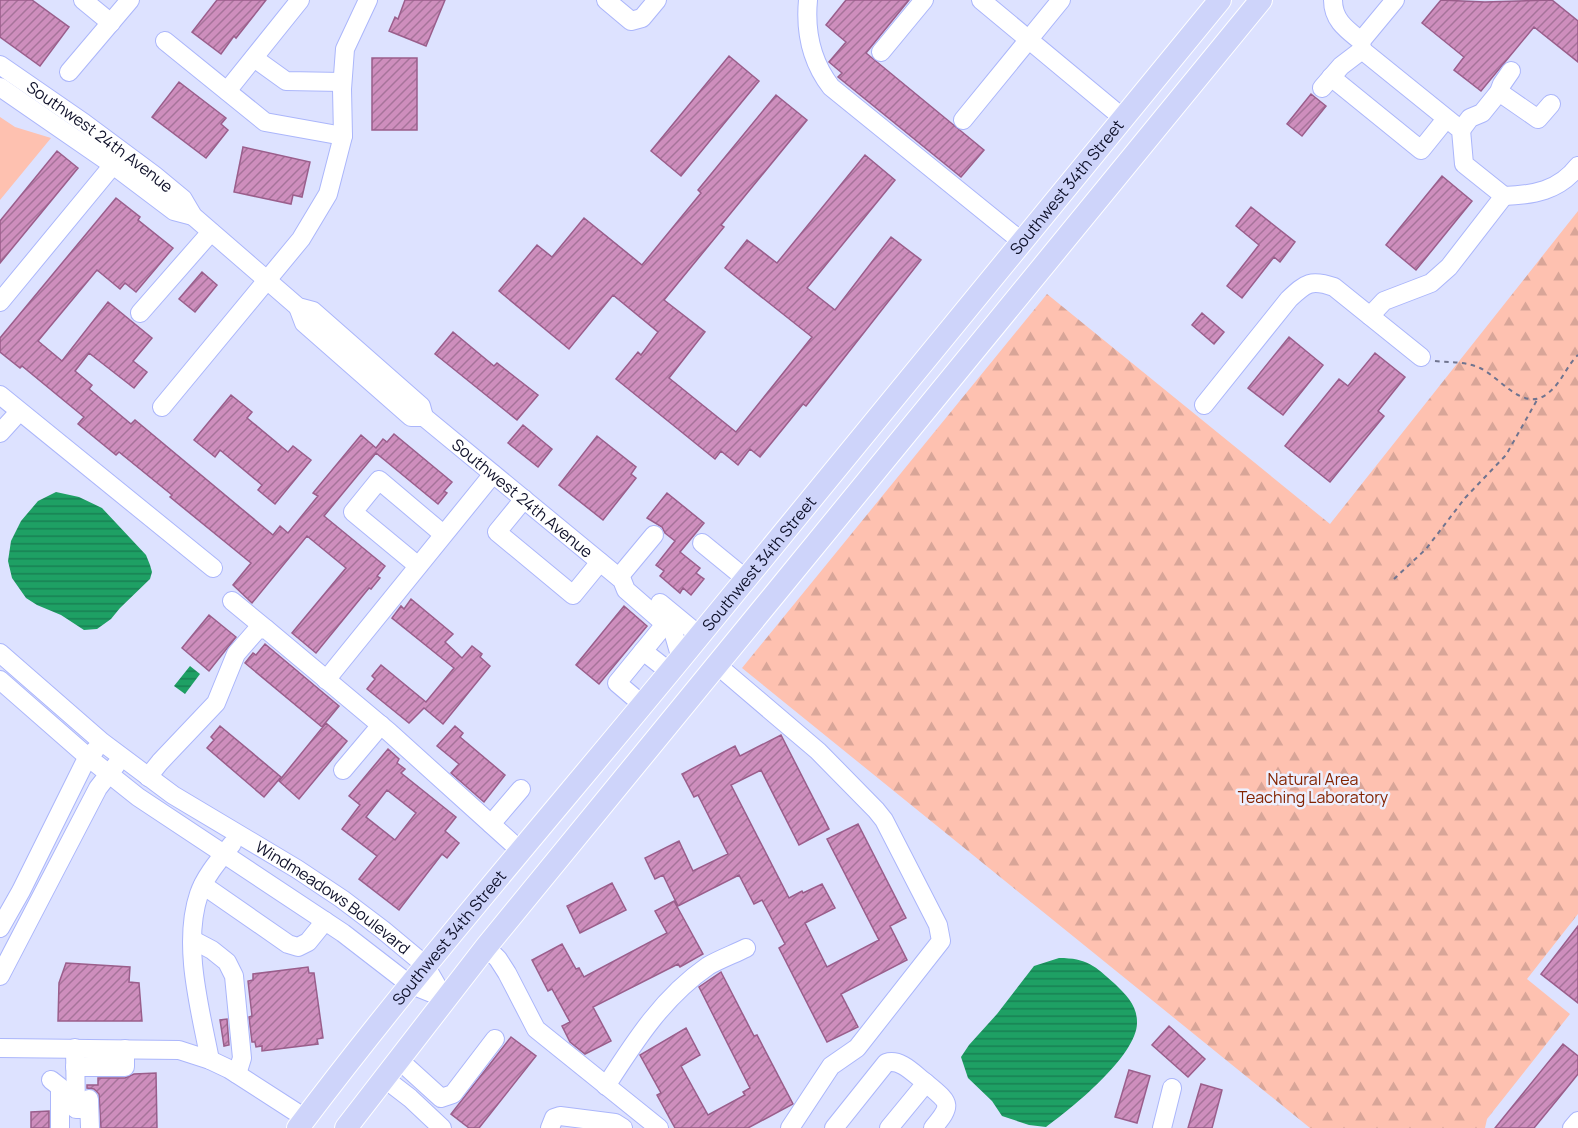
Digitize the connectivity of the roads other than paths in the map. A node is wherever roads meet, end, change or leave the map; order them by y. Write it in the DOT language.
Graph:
graph roads {
  1 [pos="83,0"];
  2 [pos="130,0"];
  3 [pos="300,0"];
  4 [pos="368,0"];
  5 [pos="606,0"];
  6 [pos="657,0"];
  7 [pos="808,0"];
  8 [pos="924,0"];
  9 [pos="981,0"];
  10 [pos="1061,0"];
  11 [pos="1220,0"];
  12 [pos="1261,0"];
  13 [pos="1333,0"];
  14 [pos="1395,0"];
  15 [pos="111,23"];
  16 [pos="1029,39"];
  17 [pos="165,41"];
  18 [pos="1361,45"];
  19 [pos="881,52"];
  20 [pos="254,58"];
  21 [pos="0,65"];
  22 [pos="1511,71"];
  23 [pos="69,72"];
  24 [pos="342,82"];
  25 [pos="0,87"];
  26 [pos="227,91"];
  27 [pos="1499,92"];
  28 [pos="1551,104"];
  29 [pos="1123,118"];
  30 [pos="1446,118"];
  31 [pos="963,120"];
  32 [pos="1461,130"];
  33 [pos="344,136"];
  34 [pos="113,165"];
  35 [pos="1578,166"];
  36 [pos="1504,196"];
  37 [pos="193,216"];
  38 [pos="1077,225"];
  39 [pos="211,232"];
  40 [pos="1021,241"];
  41 [pos="267,280"];
  42 [pos="0,302"];
  43 [pos="140,313"];
  44 [pos="1370,316"];
  45 [pos="1421,357"];
  46 [pos="0,395"];
  47 [pos="1204,405"];
  48 [pos="162,407"];
  49 [pos="19,412"];
  50 [pos="0,433"];
  51 [pos="493,474"];
  52 [pos="524,499"];
  53 [pos="802,510"];
  54 [pos="444,534"];
  55 [pos="654,535"];
  56 [pos="702,543"];
  57 [pos="600,561"];
  58 [pos="417,565"];
  59 [pos="213,568"];
  60 [pos="620,578"];
  61 [pos="746,579"];
  62 [pos="232,601"];
  63 [pos="666,623"];
  64 [pos="266,629"];
  65 [pos="700,636"];
  66 [pos="644,651"];
  67 [pos="0,653"];
  68 [pos="717,664"];
  69 [pos="675,665"];
  70 [pos="0,680"];
  71 [pos="326,680"];
  72 [pos="643,705"];
  73 [pos="381,725"];
  74 [pos="102,742"];
  75 [pos="122,757"];
  76 [pos="88,758"];
  77 [pos="343,770"];
  78 [pos="109,774"];
  79 [pos="148,777"];
  80 [pos="623,779"];
  81 [pos="521,789"];
  82 [pos="491,824"];
  83 [pos="238,835"];
  84 [pos="522,852"];
  85 [pos="224,854"];
  86 [pos="203,885"];
  87 [pos="511,916"];
  88 [pos="325,921"];
  89 [pos="0,926"];
  90 [pos="22,934"];
  91 [pos="192,940"];
  92 [pos="486,947"];
  93 [pos="746,948"];
  94 [pos="425,965"];
  95 [pos="0,976"];
  96 [pos="409,984"];
  97 [pos="444,998"];
  98 [pos="495,1039"];
  99 [pos="0,1048"];
  100 [pos="75,1048"];
  101 [pos="125,1049"];
  102 [pos="398,1059"];
  103 [pos="210,1060"];
  104 [pos="237,1074"];
  105 [pos="384,1078"];
  106 [pos="51,1080"];
  107 [pos="926,1083"];
  108 [pos="86,1086"];
  109 [pos="606,1086"];
  110 [pos="1172,1088"];
  111 [pos="1578,1121"];
  112 [pos="302,1123"];
  113 [pos="844,1124"];
  114 [pos="60,1128"];
  115 [pos="90,1128"];
  116 [pos="346,1128"];
  117 [pos="442,1128"];
  118 [pos="550,1128"];
  119 [pos="623,1128"];
  120 [pos="659,1128"];
  121 [pos="790,1128"];
  122 [pos="889,1128"];
  123 [pos="933,1128"];
  124 [pos="1162,1128"];
  125 [pos="1572,1128"];
  1 -- 15 [label="street"];
  2 -- 15 [label="street"];
  3 -- 20 [label="street"];
  4 -- 24 [label="street"];
  5 -- 6 [label="street"];
  7 -- 40 [label="street"];
  8 -- 19 [label="street"];
  9 -- 16 [label="street"];
  10 -- 16 [label="street"];
  11 -- 29 [label="main road, Southwest 34th Street"];
  12 -- 38 [label="main road, Southwest 34th Street"];
  13 -- 18 [label="street"];
  14 -- 18 [label="street"];
  15 -- 23 [label="street"];
  16 -- 29 [label="street"];
  16 -- 31 [label="street"];
  17 -- 26 [label="street"];
  18 -- 30 [label="street"];
  18 -- 30 [label="street"];
  20 -- 24 [label="street"];
  20 -- 26 [label="street"];
  21 -- 37 [label="street, Southwest 24th Avenue"];
  22 -- 27 [label="street"];
  24 -- 33 [label="street"];
  25 -- 34 [label="street, Southwest 24th Avenue"];
  26 -- 33 [label="street"];
  27 -- 28 [label="street"];
  27 -- 32 [label="street"];
  29 -- 38 [label="main road"];
  29 -- 40 [label="main road, Southwest 34th Street"];
  30 -- 32 [label="street"];
  32 -- 36 [label="street"];
  33 -- 41 [label="street"];
  34 -- 37 [label="street, Southwest 24th Avenue"];
  34 -- 42 [label="street"];
  35 -- 36 [label="street"];
  36 -- 44 [label="street"];
  37 -- 39 [label="street, Southwest 24th Avenue"];
  38 -- 68 [label="main road, Southwest 34th Street"];
  39 -- 41 [label="street, Southwest 24th Avenue"];
  39 -- 43 [label="street"];
  40 -- 53 [label="main road, Southwest 34th Street"];
  41 -- 48 [label="street"];
  41 -- 51 [label="street, Southwest 24th Avenue"];
  44 -- 45 [label="street"];
  44 -- 47 [label="street"];
  46 -- 49 [label="street"];
  49 -- 50 [label="street"];
  49 -- 59 [label="street"];
  51 -- 52 [label="street, Southwest 24th Avenue"];
  51 -- 54 [label="street"];
  52 -- 57 [label="street, Southwest 24th Avenue"];
  52 -- 57 [label="street"];
  53 -- 61 [label="main road, Southwest 34th Street"];
  53 -- 68 [label="main road"];
  54 -- 58 [label="street"];
  54 -- 58 [label="street"];
  55 -- 60 [label="street"];
  56 -- 61 [label="street"];
  57 -- 60 [label="street, Southwest 24th Avenue"];
  58 -- 71 [label="street"];
  60 -- 63 [label="street, Southwest 24th Avenue"];
  60 -- 65 [label="street, Southwest 24th Avenue"];
  61 -- 65 [label="main road, Southwest 34th Street"];
  62 -- 64 [label="street"];
  63 -- 66 [label="street"];
  63 -- 69 [label="street, Southwest 24th Avenue"];
  64 -- 71 [label="street"];
  64 -- 79 [label="street"];
  65 -- 69 [label="main road, Southwest 34th Street"];
  65 -- 80 [label="main road"];
  66 -- 69 [label="street"];
  66 -- 72 [label="street"];
  67 -- 74 [label="street, Windmeadows Boulevard"];
  68 -- 80 [label="main road, Southwest 34th Street"];
  68 -- 121 [label="street"];
  69 -- 72 [label="main road, Southwest 34th Street"];
  70 -- 76 [label="street, Windmeadows Boulevard"];
  71 -- 73 [label="street"];
  72 -- 84 [label="main road, Southwest 34th Street"];
  73 -- 77 [label="street"];
  73 -- 82 [label="street"];
  74 -- 75 [label="street, Windmeadows Boulevard"];
  74 -- 76 [label="street"];
  75 -- 78 [label="street"];
  75 -- 79 [label="street, Windmeadows Boulevard"];
  76 -- 78 [label="street, Windmeadows Boulevard"];
  76 -- 89 [label="street"];
  78 -- 85 [label="street, Windmeadows Boulevard"];
  78 -- 90 [label="street"];
  79 -- 83 [label="street, Windmeadows Boulevard"];
  80 -- 87 [label="main road, Southwest 34th Street"];
  81 -- 82 [label="street"];
  82 -- 84 [label="street"];
  83 -- 85 [label="street"];
  83 -- 94 [label="street, Windmeadows Boulevard"];
  84 -- 87 [label="main road"];
  84 -- 94 [label="main road, Southwest 34th Street"];
  85 -- 86 [label="street"];
  85 -- 88 [label="street, Windmeadows Boulevard"];
  86 -- 88 [label="street"];
  86 -- 91 [label="street"];
  87 -- 92 [label="main road, Southwest 34th Street"];
  88 -- 96 [label="street, Windmeadows Boulevard"];
  89 -- 90 [label="street"];
  90 -- 95 [label="street"];
  91 -- 103 [label="street"];
  91 -- 104 [label="street"];
  92 -- 97 [label="main road, Southwest 34th Street"];
  92 -- 109 [label="street"];
  93 -- 109 [label="street"];
  94 -- 96 [label="main road, Southwest 34th Street"];
  94 -- 97 [label="street, Windmeadows Boulevard"];
  96 -- 97 [label="street, Windmeadows Boulevard"];
  96 -- 112 [label="main road, Southwest 34th Street"];
  97 -- 102 [label="main road, Southwest 34th Street"];
  98 -- 102 [label="street"];
  99 -- 100 [label="street"];
  100 -- 101 [label="street"];
  100 -- 108 [label="street"];
  101 -- 103 [label="street"];
  101 -- 108 [label="street"];
  102 -- 105 [label="main road, Southwest 34th Street"];
  103 -- 104 [label="street"];
  104 -- 112 [label="street"];
  105 -- 116 [label="main road, Southwest 34th Street"];
  105 -- 117 [label="street"];
  106 -- 114 [label="street"];
  107 -- 113 [label="street"];
  107 -- 122 [label="street"];
  107 -- 123 [label="street"];
  108 -- 115 [label="street"];
  109 -- 120 [label="street"];
  110 -- 124 [label="street"];
  111 -- 125 [label="street"];
  118 -- 119 [label="street"];
}
